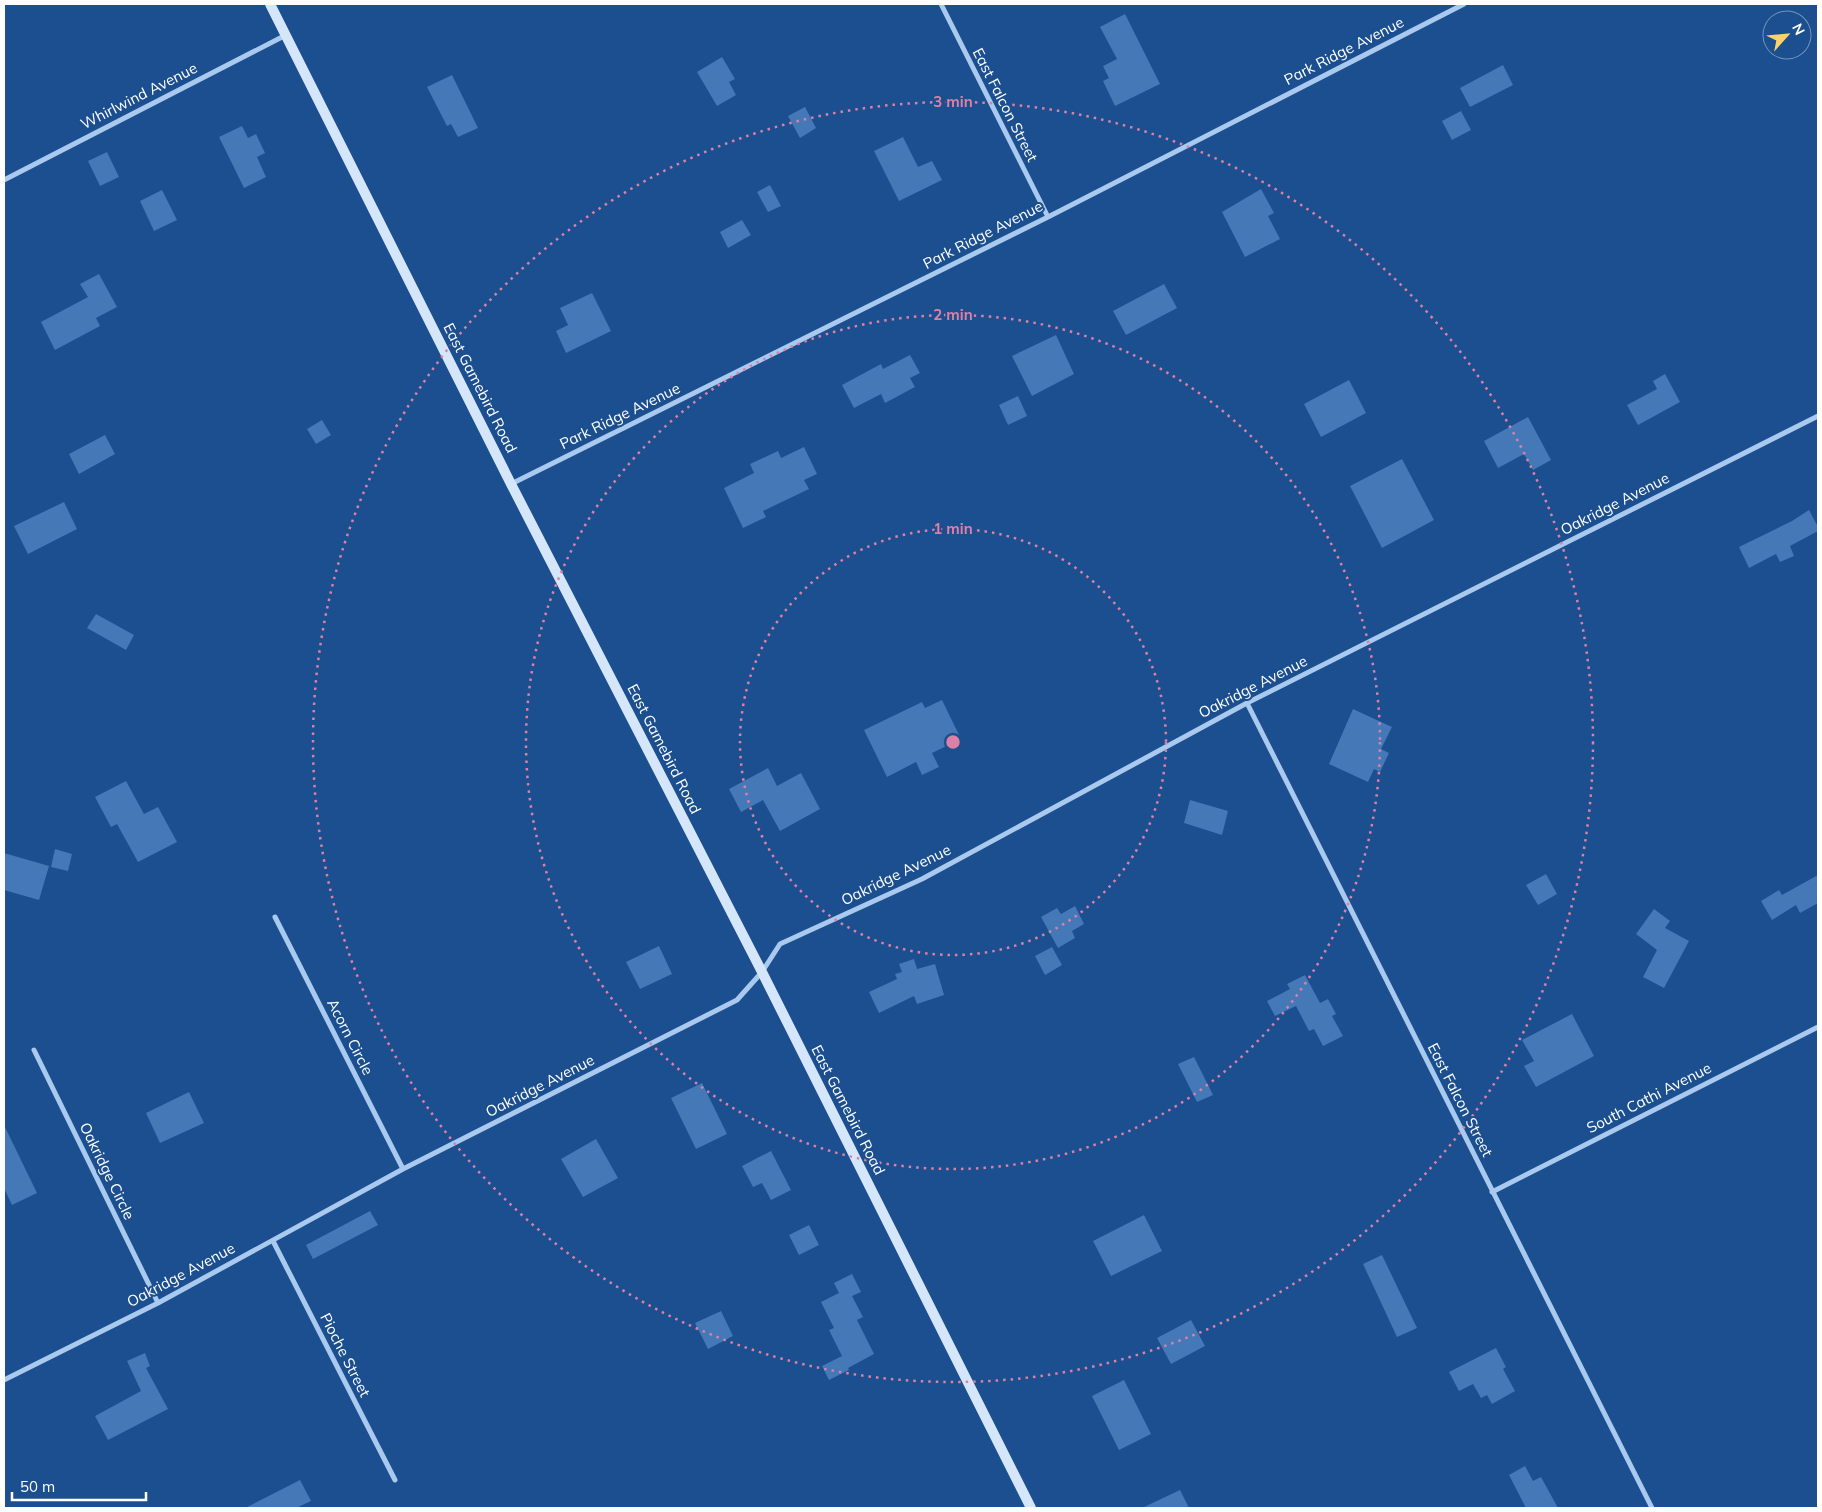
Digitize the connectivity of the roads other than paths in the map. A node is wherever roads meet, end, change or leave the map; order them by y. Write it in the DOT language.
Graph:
graph roads {
  1 [pos="270,4"];
  2 [pos="941,4"];
  3 [pos="1464,4"];
  4 [pos="286,35"];
  5 [pos="4,180"];
  6 [pos="1048,217"];
  7 [pos="1818,416"];
  8 [pos="511,484"];
  9 [pos="1247,703"];
  10 [pos="275,917"];
  11 [pos="762,972"];
  12 [pos="1818,1027"];
  13 [pos="34,1050"];
  14 [pos="403,1169"];
  15 [pos="1492,1192"];
  16 [pos="273,1241"];
  17 [pos="158,1303"];
  18 [pos="4,1380"];
  19 [pos="395,1480"];
  20 [pos="1031,1508"];
  21 [pos="1652,1508"];
  1 -- 4 [label="main road, East Gamebird Road"];
  2 -- 6 [label="street, East Falcon Street"];
  3 -- 6 [label="street, Park Ridge Avenue"];
  4 -- 5 [label="street, Whirlwind Avenue"];
  4 -- 8 [label="main road, East Gamebird Road"];
  6 -- 8 [label="street, Park Ridge Avenue"];
  7 -- 9 [label="street, Oakridge Avenue"];
  8 -- 11 [label="main road, East Gamebird Road"];
  9 -- 11 [label="street, Oakridge Avenue"];
  9 -- 15 [label="street, East Falcon Street"];
  10 -- 14 [label="street, Acorn Circle"];
  11 -- 14 [label="street, Oakridge Avenue"];
  11 -- 20 [label="main road, East Gamebird Road"];
  12 -- 15 [label="street, South Cathi Avenue"];
  13 -- 17 [label="street, Oakridge Circle"];
  14 -- 16 [label="street, Oakridge Avenue"];
  15 -- 21 [label="street, East Falcon Street"];
  16 -- 17 [label="street, Oakridge Avenue"];
  16 -- 19 [label="street, Pioche Street"];
  17 -- 18 [label="street, Oakridge Avenue"];
}
